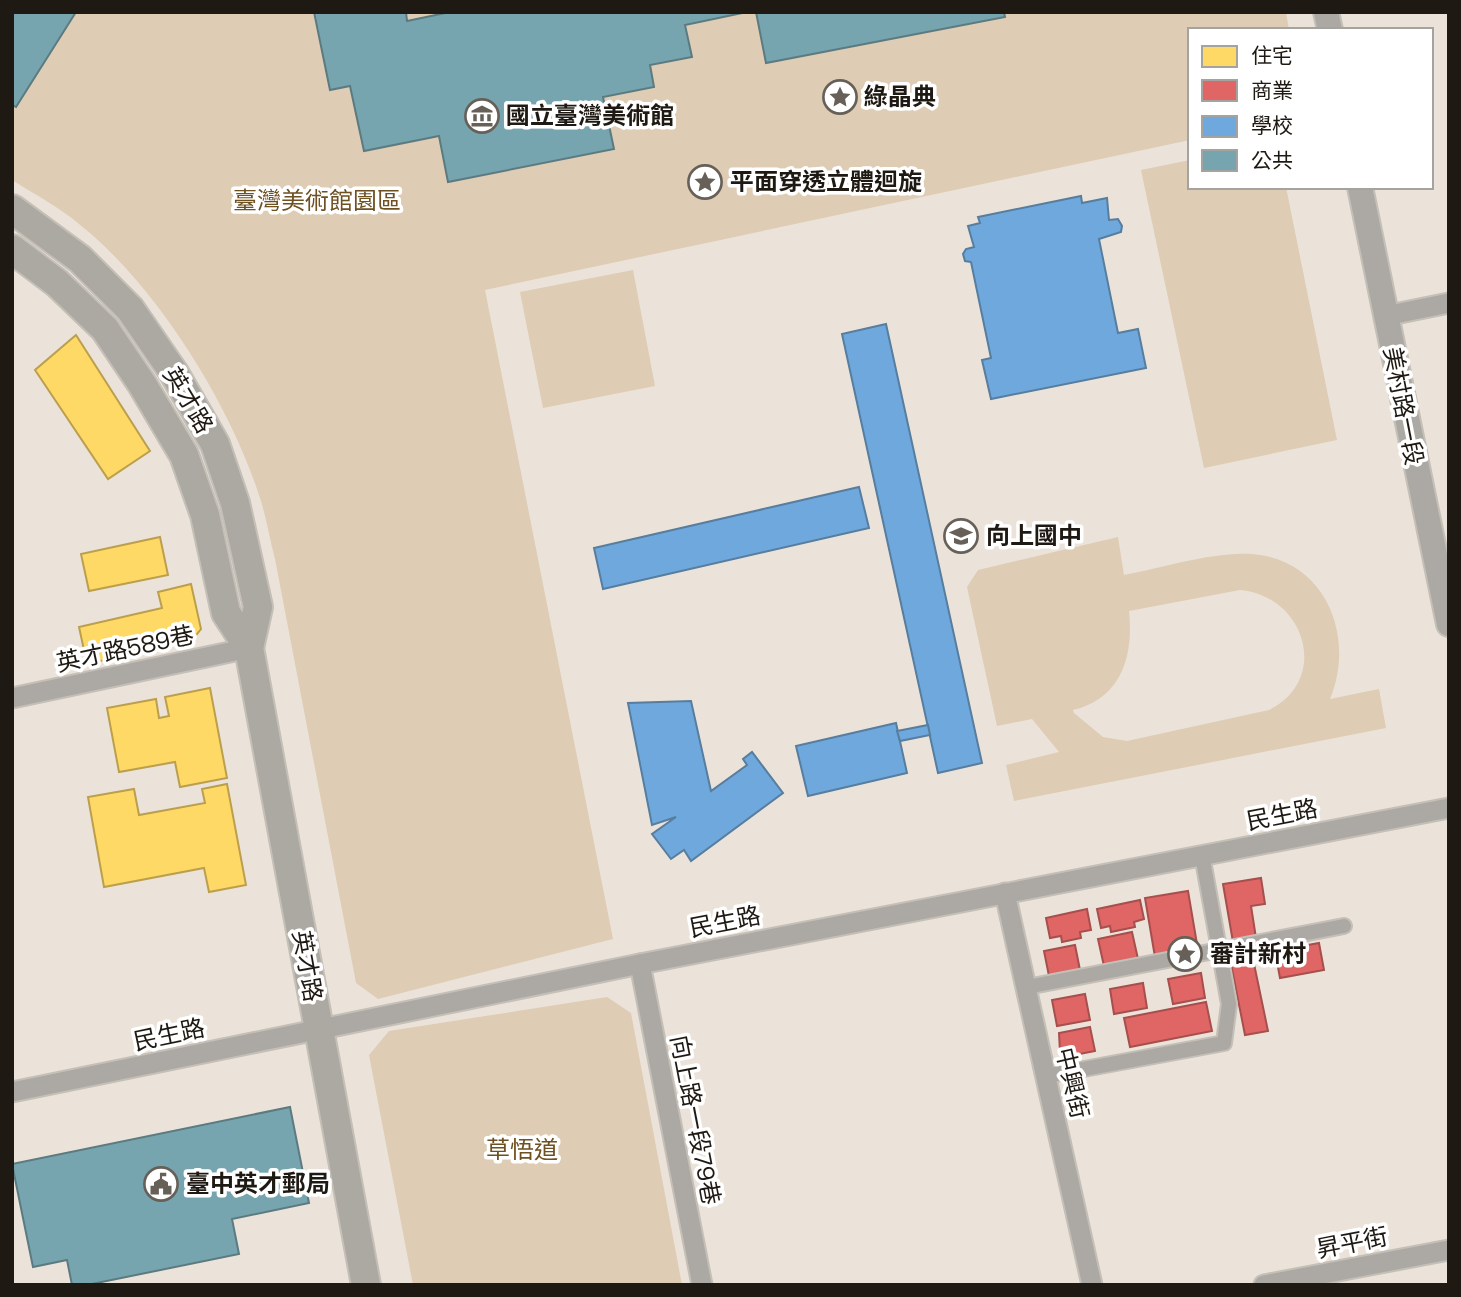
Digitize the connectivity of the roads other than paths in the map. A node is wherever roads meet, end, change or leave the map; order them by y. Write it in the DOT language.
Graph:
graph roads {
  1 [pos="1360,189"];
  2 [pos="12,209"];
  3 [pos="12,248"];
  4 [pos="1449,303"];
  5 [pos="1385,316"];
  6 [pos="1449,624"];
  7 [pos="249,648"];
  8 [pos="12,698"];
  9 [pos="1449,808"];
  10 [pos="1202,855"];
  11 [pos="1004,893"];
  12 [pos="1345,926"];
  13 [pos="1219,950"];
  14 [pos="640,964"];
  15 [pos="1027,987"];
  16 [pos="318,1029"];
  17 [pos="1046,1076"];
  18 [pos="12,1092"];
  19 [pos="1449,1250"];
  20 [pos="366,1285"];
  21 [pos="702,1285"];
  22 [pos="1092,1285"];
  23 [pos="1264,1285"];
  1 -- 5 [label="street, 美村路一段"];
  2 -- 7 [label="main road, 英才路"];
  3 -- 7 [label="main road, 英才路"];
  4 -- 5 [label="street"];
  5 -- 6 [label="street, 美村路一段"];
  7 -- 8 [label="street, 英才路589巷"];
  7 -- 16 [label="main road, 英才路"];
  9 -- 10 [label="street, 民生路"];
  10 -- 11 [label="street, 民生路"];
  10 -- 13 [label="street"];
  11 -- 14 [label="street, 民生路"];
  11 -- 15 [label="street, 中興街"];
  12 -- 13 [label="street"];
  13 -- 15 [label="street"];
  13 -- 17 [label="street"];
  14 -- 16 [label="street, 民生路"];
  14 -- 21 [label="street, 向上路一段79巷"];
  15 -- 17 [label="street, 中興街"];
  16 -- 18 [label="street, 民生路"];
  16 -- 20 [label="main road, 英才路"];
  17 -- 22 [label="street, 中興街"];
  19 -- 23 [label="street, 昇平街"];
}
